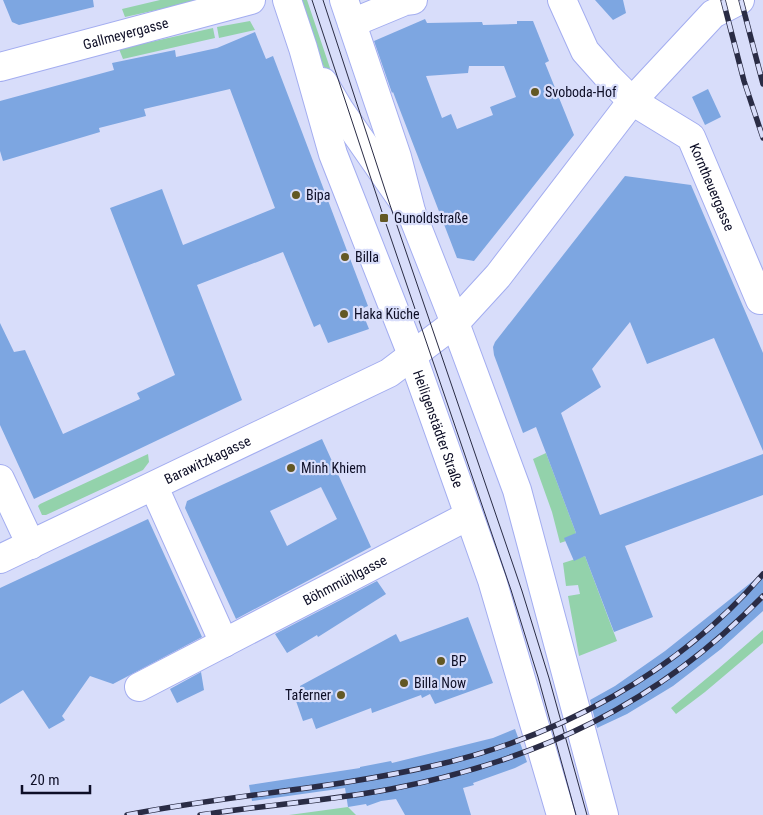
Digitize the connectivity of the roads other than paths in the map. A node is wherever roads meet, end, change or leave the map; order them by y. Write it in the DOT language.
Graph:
graph roads {
  1 [pos="251,0"];
  2 [pos="287,0"];
  3 [pos="413,0"];
  4 [pos="562,0"];
  5 [pos="740,0"];
  6 [pos="348,12"];
  7 [pos="303,48"];
  8 [pos="2,60"];
  9 [pos="632,101"];
  10 [pos="412,214"];
  11 [pos="760,300"];
  12 [pos="455,322"];
  13 [pos="412,355"];
  14 [pos="0,479"];
  15 [pos="154,487"];
  16 [pos="468,516"];
  17 [pos="30,545"];
  18 [pos="0,559"];
  19 [pos="224,644"];
  20 [pos="139,688"];
  21 [pos="561,815"];
  22 [pos="604,815"];
  1 -- 8 [label="main road, Gallmeyergasse"];
  2 -- 7 [label="main road, Heiligenstädter Straße"];
  3 -- 6 [label="main road"];
  4 -- 9 [label="main road, Korntheuergasse"];
  5 -- 9 [label="main road"];
  6 -- 10 [label="main road, Heiligenstädter Straße"];
  7 -- 10 [label="main road, Heiligenstädter Straße"];
  7 -- 13 [label="main road, Heiligenstädter Straße"];
  9 -- 11 [label="main road, Korntheuergasse"];
  9 -- 12 [label="main road"];
  10 -- 12 [label="main road, Heiligenstädter Straße"];
  12 -- 13 [label="main road"];
  12 -- 22 [label="main road, Heiligenstädter Straße"];
  13 -- 15 [label="main road, Barawitzkagasse"];
  13 -- 16 [label="main road, Heiligenstädter Straße"];
  14 -- 17 [label="main road"];
  15 -- 17 [label="main road, Barawitzkagasse"];
  15 -- 19 [label="main road"];
  16 -- 19 [label="main road, Böhmmühlgasse"];
  16 -- 21 [label="main road, Heiligenstädter Straße"];
  17 -- 18 [label="main road, Barawitzkagasse"];
  19 -- 20 [label="main road, Böhmmühlgasse"];
}
